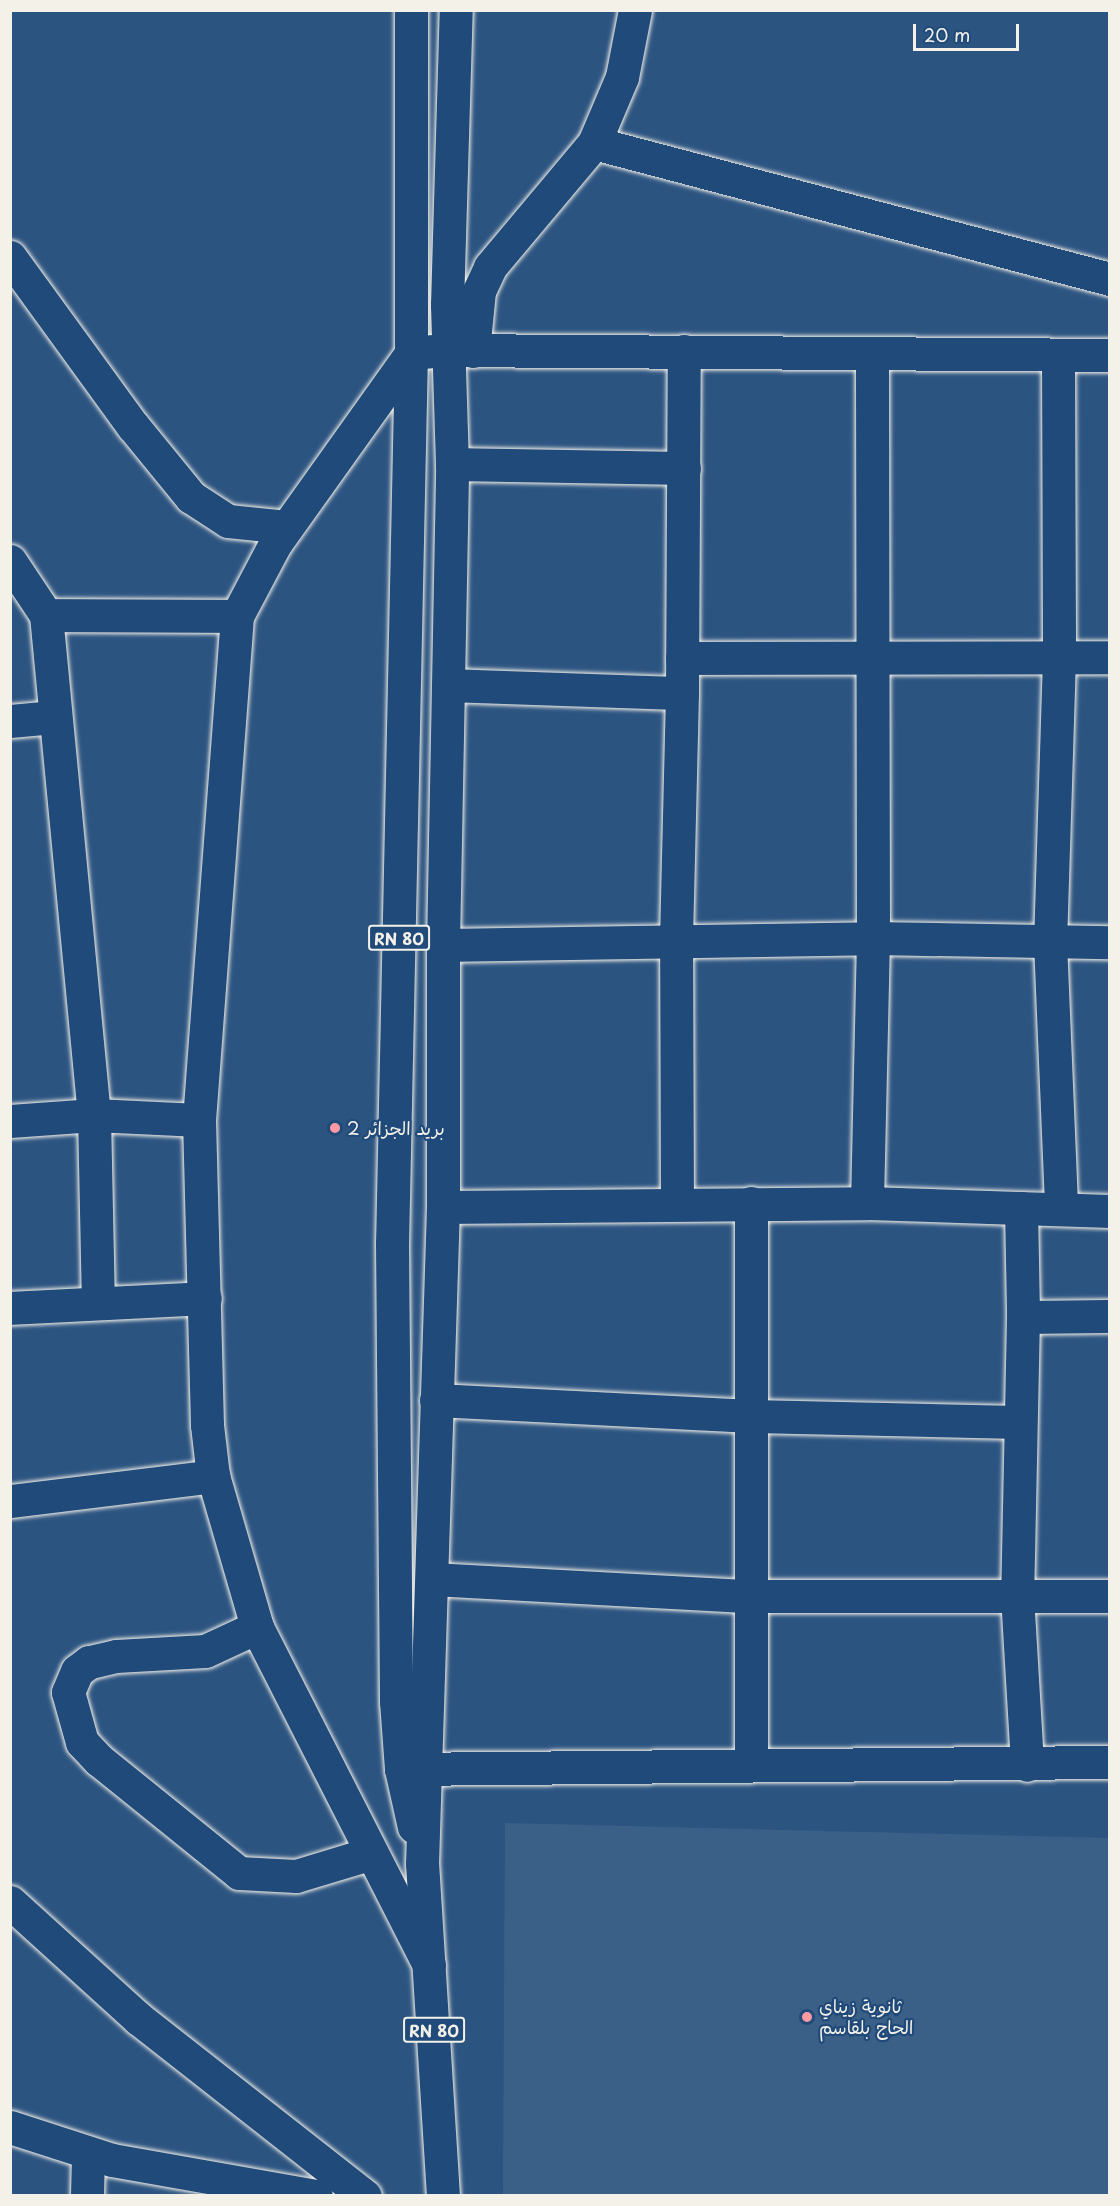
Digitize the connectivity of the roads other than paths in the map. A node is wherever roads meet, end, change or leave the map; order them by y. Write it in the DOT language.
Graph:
graph roads {
  1 [pos="411,10"];
  2 [pos="456,10"];
  3 [pos="635,10"];
  4 [pos="594,143"];
  5 [pos="10,257"];
  6 [pos="1110,279"];
  7 [pos="460,351"];
  8 [pos="684,351"];
  9 [pos="411,353"];
  10 [pos="872,353"];
  11 [pos="1058,355"];
  12 [pos="1110,355"];
  13 [pos="452,464"];
  14 [pos="684,468"];
  15 [pos="287,527"];
  16 [pos="10,561"];
  17 [pos="46,615"];
  18 [pos="237,616"];
  19 [pos="1059,657"];
  20 [pos="1110,657"];
  21 [pos="682,658"];
  22 [pos="873,660"];
  23 [pos="449,685"];
  24 [pos="682,693"];
  25 [pos="54,717"];
  26 [pos="10,721"];
  27 [pos="873,938"];
  28 [pos="676,939"];
  29 [pos="1050,942"];
  30 [pos="1110,942"];
  31 [pos="443,945"];
  32 [pos="94,1115"];
  33 [pos="199,1120"];
  34 [pos="10,1121"];
  35 [pos="677,1203"];
  36 [pos="751,1203"];
  37 [pos="867,1203"];
  38 [pos="443,1207"];
  39 [pos="1061,1207"];
  40 [pos="1021,1208"];
  41 [pos="1110,1211"];
  42 [pos="205,1298"];
  43 [pos="98,1302"];
  44 [pos="10,1308"];
  45 [pos="1110,1316"];
  46 [pos="1023,1317"];
  47 [pos="436,1400"];
  48 [pos="752,1416"];
  49 [pos="1018,1422"];
  50 [pos="213,1476"];
  51 [pos="10,1501"];
  52 [pos="432,1579"];
  53 [pos="1017,1595"];
  54 [pos="750,1596"];
  55 [pos="1110,1596"];
  56 [pos="257,1627"];
  57 [pos="1110,1762"];
  58 [pos="751,1764"];
  59 [pos="1027,1765"];
  60 [pos="414,1768"];
  61 [pos="372,1853"];
  62 [pos="10,1902"];
  63 [pos="429,1965"];
  64 [pos="10,2127"];
  65 [pos="88,2154"];
  66 [pos="87,2196"];
  67 [pos="316,2196"];
  68 [pos="365,2196"];
  69 [pos="443,2196"];
  1 -- 9 [label="street, RN 80"];
  2 -- 7 [label="street, RN 80"];
  3 -- 4 [label="street"];
  4 -- 6 [label="street"];
  4 -- 7 [label="street"];
  5 -- 15 [label="street"];
  7 -- 8 [label="street"];
  7 -- 9 [label="street"];
  7 -- 13 [label="street, RN 80"];
  8 -- 10 [label="street"];
  8 -- 14 [label="street"];
  9 -- 15 [label="street"];
  9 -- 60 [label="street, RN 80"];
  10 -- 11 [label="street"];
  10 -- 22 [label="street"];
  11 -- 12 [label="street"];
  11 -- 19 [label="street"];
  13 -- 14 [label="street"];
  13 -- 23 [label="street, RN 80"];
  14 -- 21 [label="street"];
  15 -- 18 [label="street"];
  16 -- 17 [label="street"];
  17 -- 18 [label="street"];
  17 -- 25 [label="street"];
  18 -- 33 [label="street"];
  19 -- 20 [label="street"];
  19 -- 22 [label="street"];
  19 -- 29 [label="street"];
  21 -- 22 [label="street"];
  21 -- 24 [label="street"];
  22 -- 27 [label="street"];
  23 -- 24 [label="street"];
  23 -- 31 [label="street, RN 80"];
  24 -- 28 [label="street"];
  25 -- 26 [label="street"];
  25 -- 32 [label="street"];
  27 -- 28 [label="street"];
  27 -- 29 [label="street"];
  27 -- 37 [label="street"];
  28 -- 31 [label="street"];
  28 -- 35 [label="street"];
  29 -- 30 [label="street"];
  29 -- 39 [label="street"];
  31 -- 38 [label="street, RN 80"];
  32 -- 33 [label="street"];
  32 -- 34 [label="street"];
  32 -- 43 [label="street"];
  33 -- 42 [label="street"];
  35 -- 36 [label="street"];
  35 -- 38 [label="street"];
  36 -- 37 [label="street"];
  36 -- 48 [label="street"];
  37 -- 40 [label="street"];
  38 -- 47 [label="street, RN 80"];
  39 -- 40 [label="street"];
  39 -- 41 [label="street"];
  40 -- 46 [label="street"];
  42 -- 43 [label="street"];
  42 -- 50 [label="street"];
  43 -- 44 [label="street"];
  45 -- 46 [label="street"];
  46 -- 49 [label="street"];
  47 -- 48 [label="street"];
  47 -- 52 [label="street, RN 80"];
  48 -- 49 [label="street"];
  48 -- 54 [label="street"];
  49 -- 53 [label="street"];
  50 -- 51 [label="street"];
  50 -- 56 [label="street"];
  52 -- 54 [label="street"];
  52 -- 60 [label="street, RN 80"];
  53 -- 54 [label="street"];
  53 -- 55 [label="street"];
  53 -- 59 [label="street"];
  54 -- 58 [label="street"];
  56 -- 61 [label="street"];
  56 -- 61 [label="street"];
  57 -- 59 [label="street"];
  58 -- 59 [label="street"];
  58 -- 60 [label="street"];
  60 -- 63 [label="street, RN 80"];
  61 -- 63 [label="street"];
  62 -- 68 [label="street"];
  63 -- 69 [label="street, RN 80"];
  64 -- 65 [label="street"];
  65 -- 66 [label="street"];
  65 -- 67 [label="street"];
}
